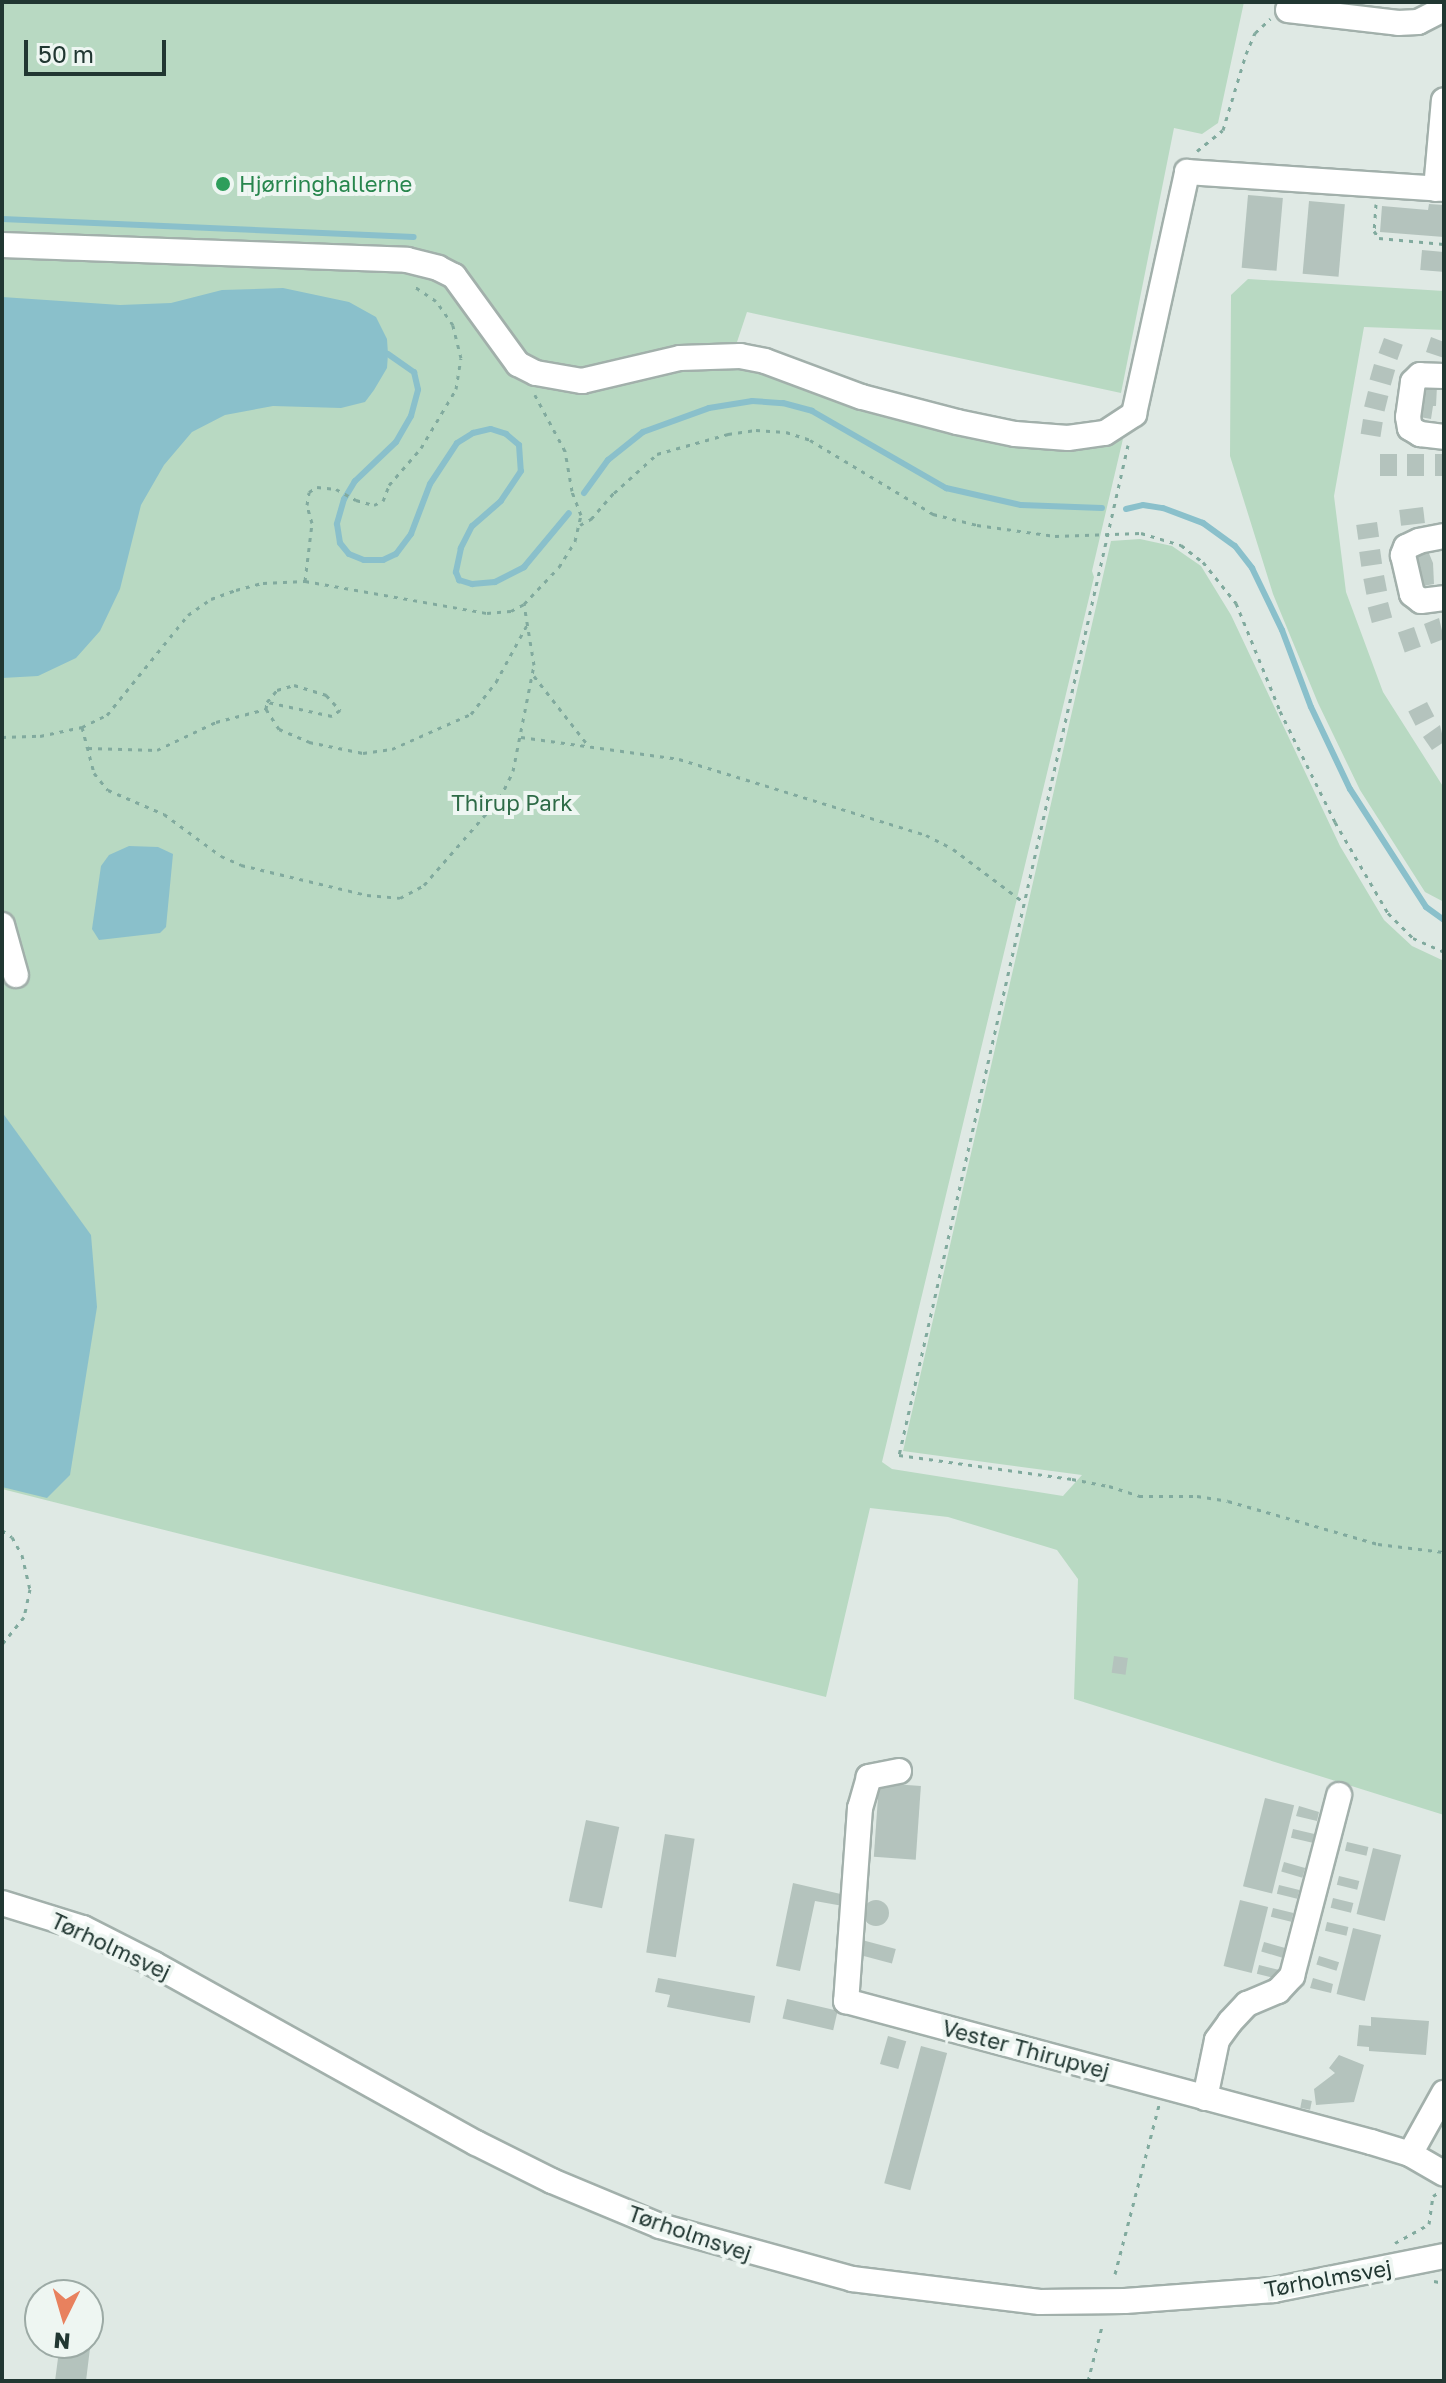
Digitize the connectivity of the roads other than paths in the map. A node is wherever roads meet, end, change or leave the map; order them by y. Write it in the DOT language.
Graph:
graph roads {
  1 [pos="1444,9"];
  2 [pos="1288,10"];
  3 [pos="1444,100"];
  4 [pos="1440,189"];
  5 [pos="2,245"];
  6 [pos="1444,376"];
  7 [pos="1444,437"];
  8 [pos="1444,536"];
  9 [pos="1444,598"];
  10 [pos="2,925"];
  11 [pos="16,975"];
  12 [pos="899,1771"];
  13 [pos="1339,1795"];
  14 [pos="2,1903"];
  15 [pos="1444,2093"];
  16 [pos="1205,2098"];
  17 [pos="1410,2154"];
  18 [pos="1444,2174"];
  19 [pos="1444,2256"];
  1 -- 2 [label="street"];
  3 -- 4 [label="street"];
  4 -- 5 [label="street"];
  6 -- 7 [label="street"];
  8 -- 9 [label="street"];
  10 -- 11 [label="street"];
  12 -- 16 [label="street, Vester Thirupvej"];
  13 -- 16 [label="street"];
  14 -- 19 [label="street, Tørholmsvej"];
  15 -- 17 [label="street"];
  16 -- 17 [label="street, Vester Thirupvej"];
  17 -- 18 [label="street, Vester Thirupvej"];
}
